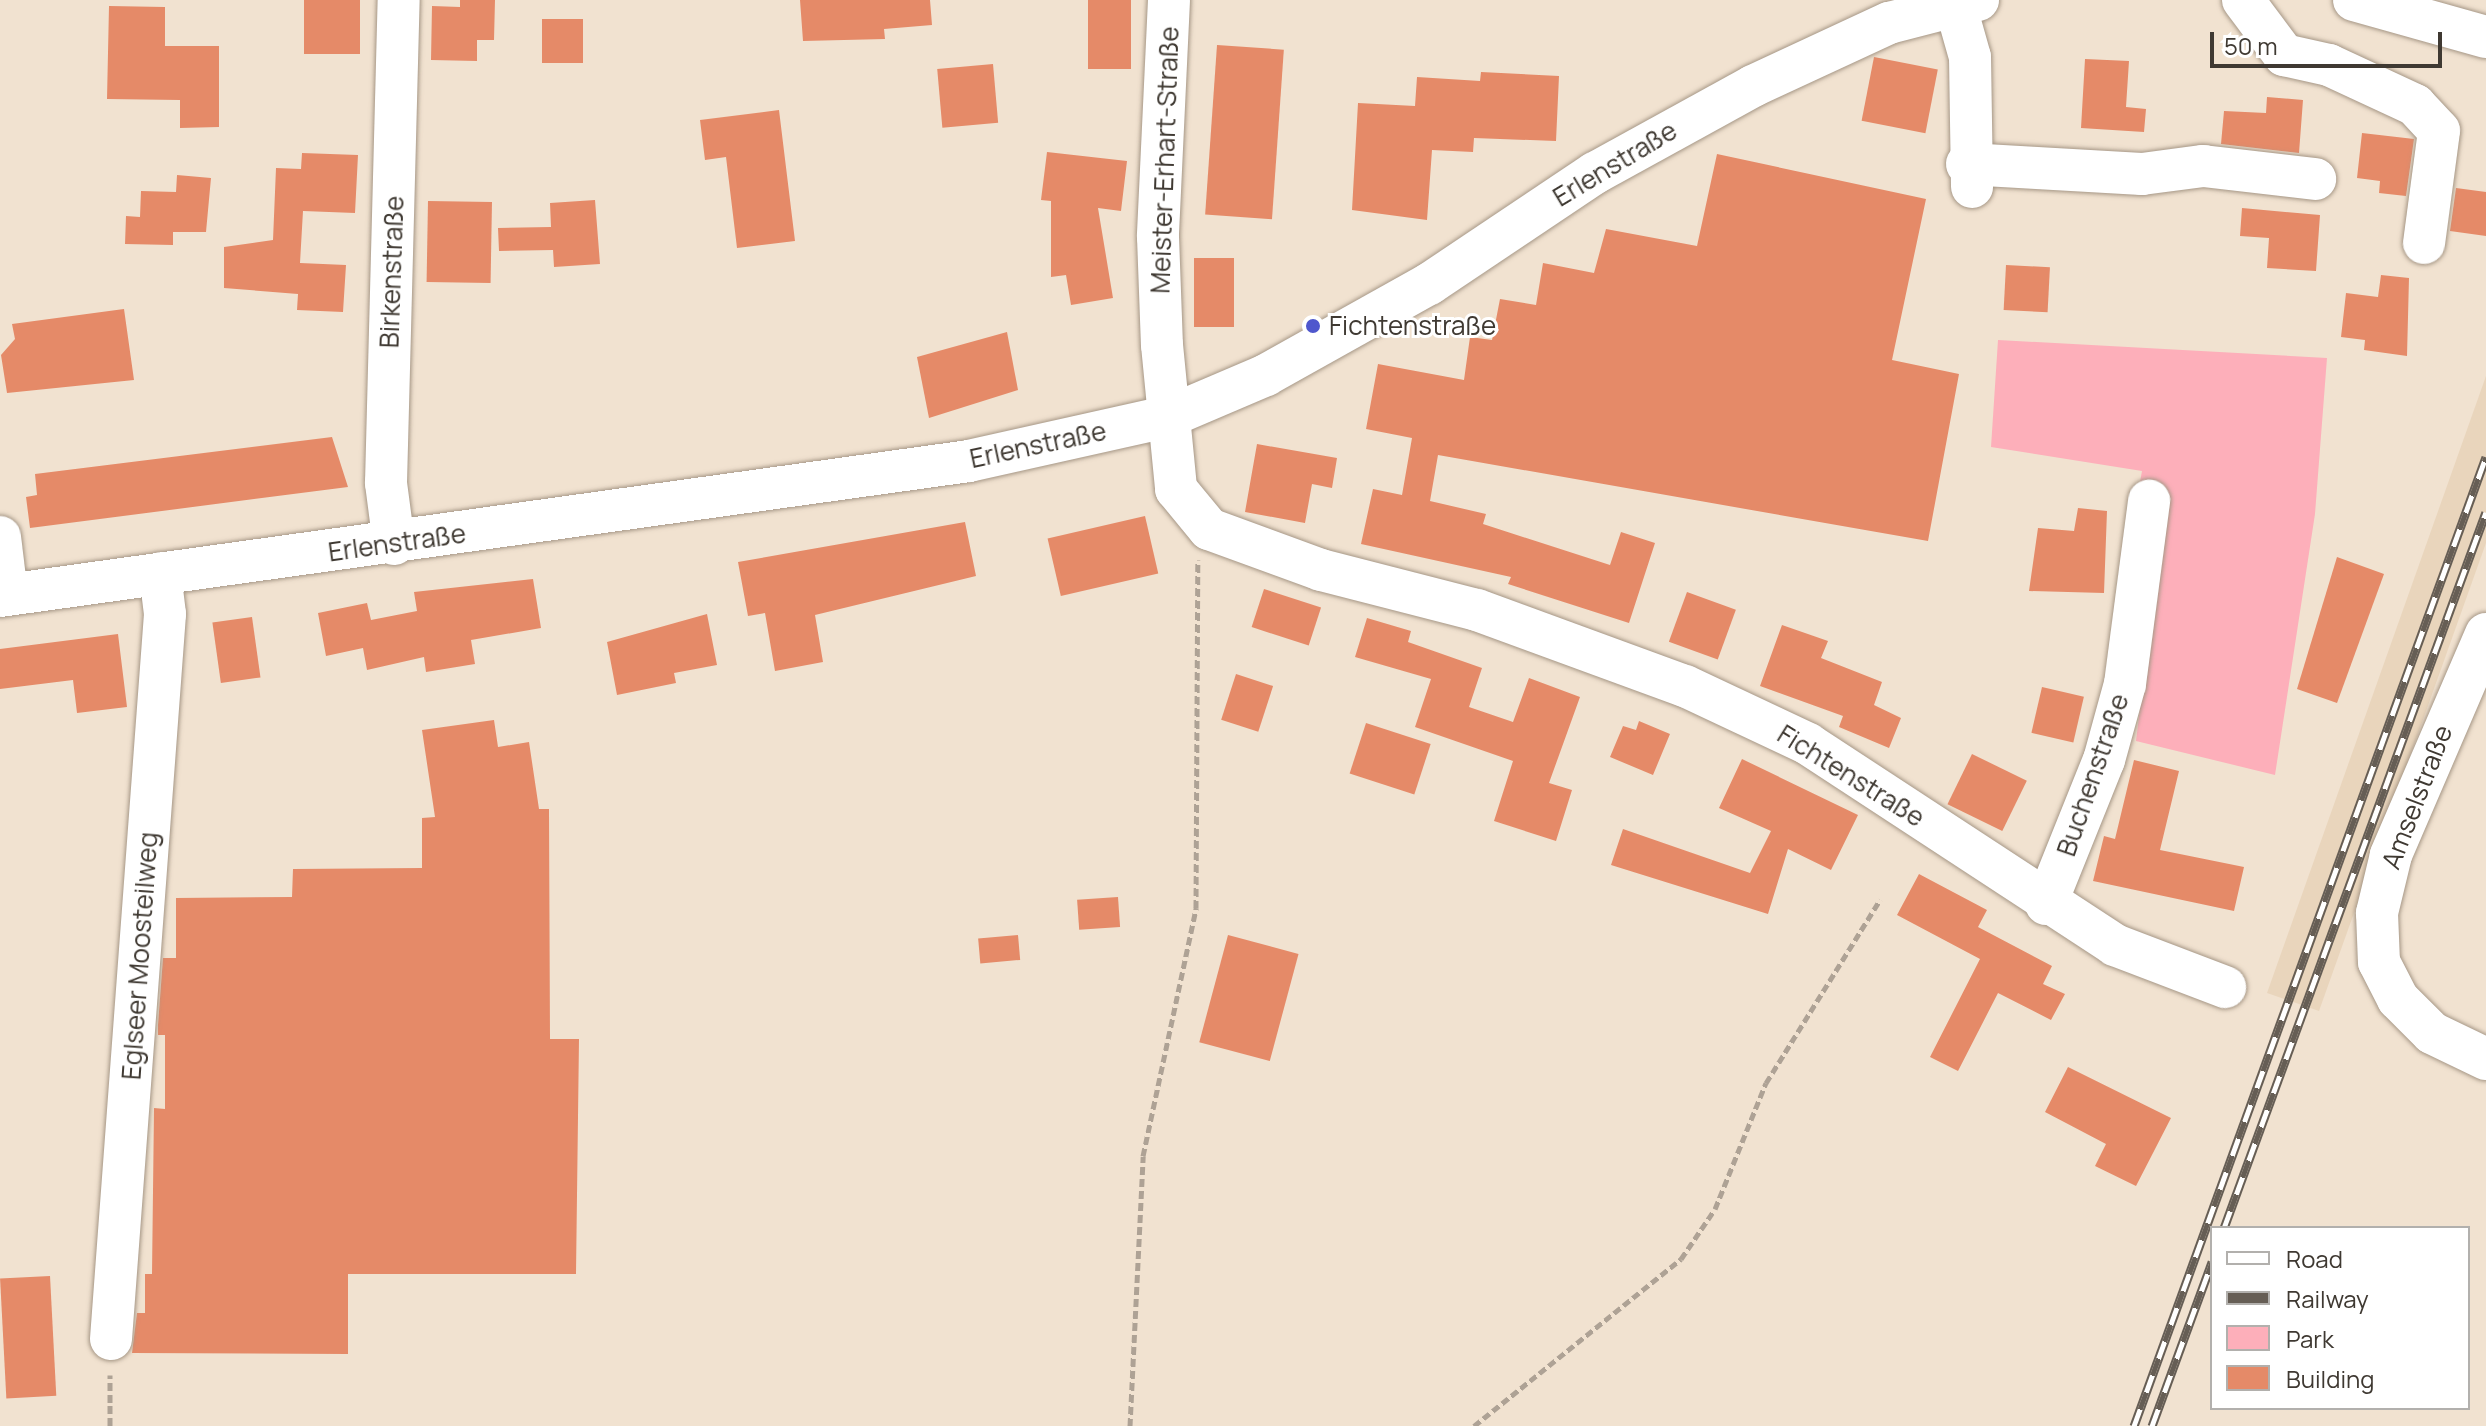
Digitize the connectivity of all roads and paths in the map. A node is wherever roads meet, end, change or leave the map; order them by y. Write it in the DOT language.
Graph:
graph roads {
  1 [pos="399,0"];
  2 [pos="1169,0"];
  3 [pos="2243,0"];
  4 [pos="2354,0"];
  5 [pos="1967,2"];
  6 [pos="2486,37"];
  7 [pos="2315,179"];
  8 [pos="2424,243"];
  9 [pos="1170,416"];
  10 [pos="2149,501"];
  11 [pos="1209,529"];
  12 [pos="0,537"];
  13 [pos="394,544"];
  14 [pos="160,573"];
  15 [pos="3,596"];
  16 [pos="2486,634"];
  17 [pos="1880,900"];
  18 [pos="2046,904"];
  19 [pos="2225,987"];
  20 [pos="2486,1059"];
  21 [pos="111,1339"];
  22 [pos="110,1426"];
  23 [pos="1130,1426"];
  24 [pos="1474,1426"];
  1 -- 13 [label="street, Birkenstraße"];
  2 -- 9 [label="street, Meister-Erhart-Straße"];
  3 -- 8 [label="street"];
  4 -- 6 [label="street"];
  5 -- 7 [label="street"];
  5 -- 9 [label="street, Erlenstraße"];
  9 -- 11 [label="street"];
  9 -- 13 [label="street, Erlenstraße"];
  10 -- 18 [label="street, Buchenstraße"];
  11 -- 18 [label="street, Fichtenstraße"];
  11 -- 23 [label="path"];
  12 -- 15 [label="street"];
  13 -- 14 [label="street, Erlenstraße"];
  14 -- 15 [label="street, Erlenstraße"];
  14 -- 21 [label="street, Eglseer Moosteilweg"];
  16 -- 20 [label="street, Amselstraße"];
  17 -- 24 [label="path"];
  18 -- 19 [label="street, Fichtenstraße"];
  21 -- 22 [label="path"];
}
